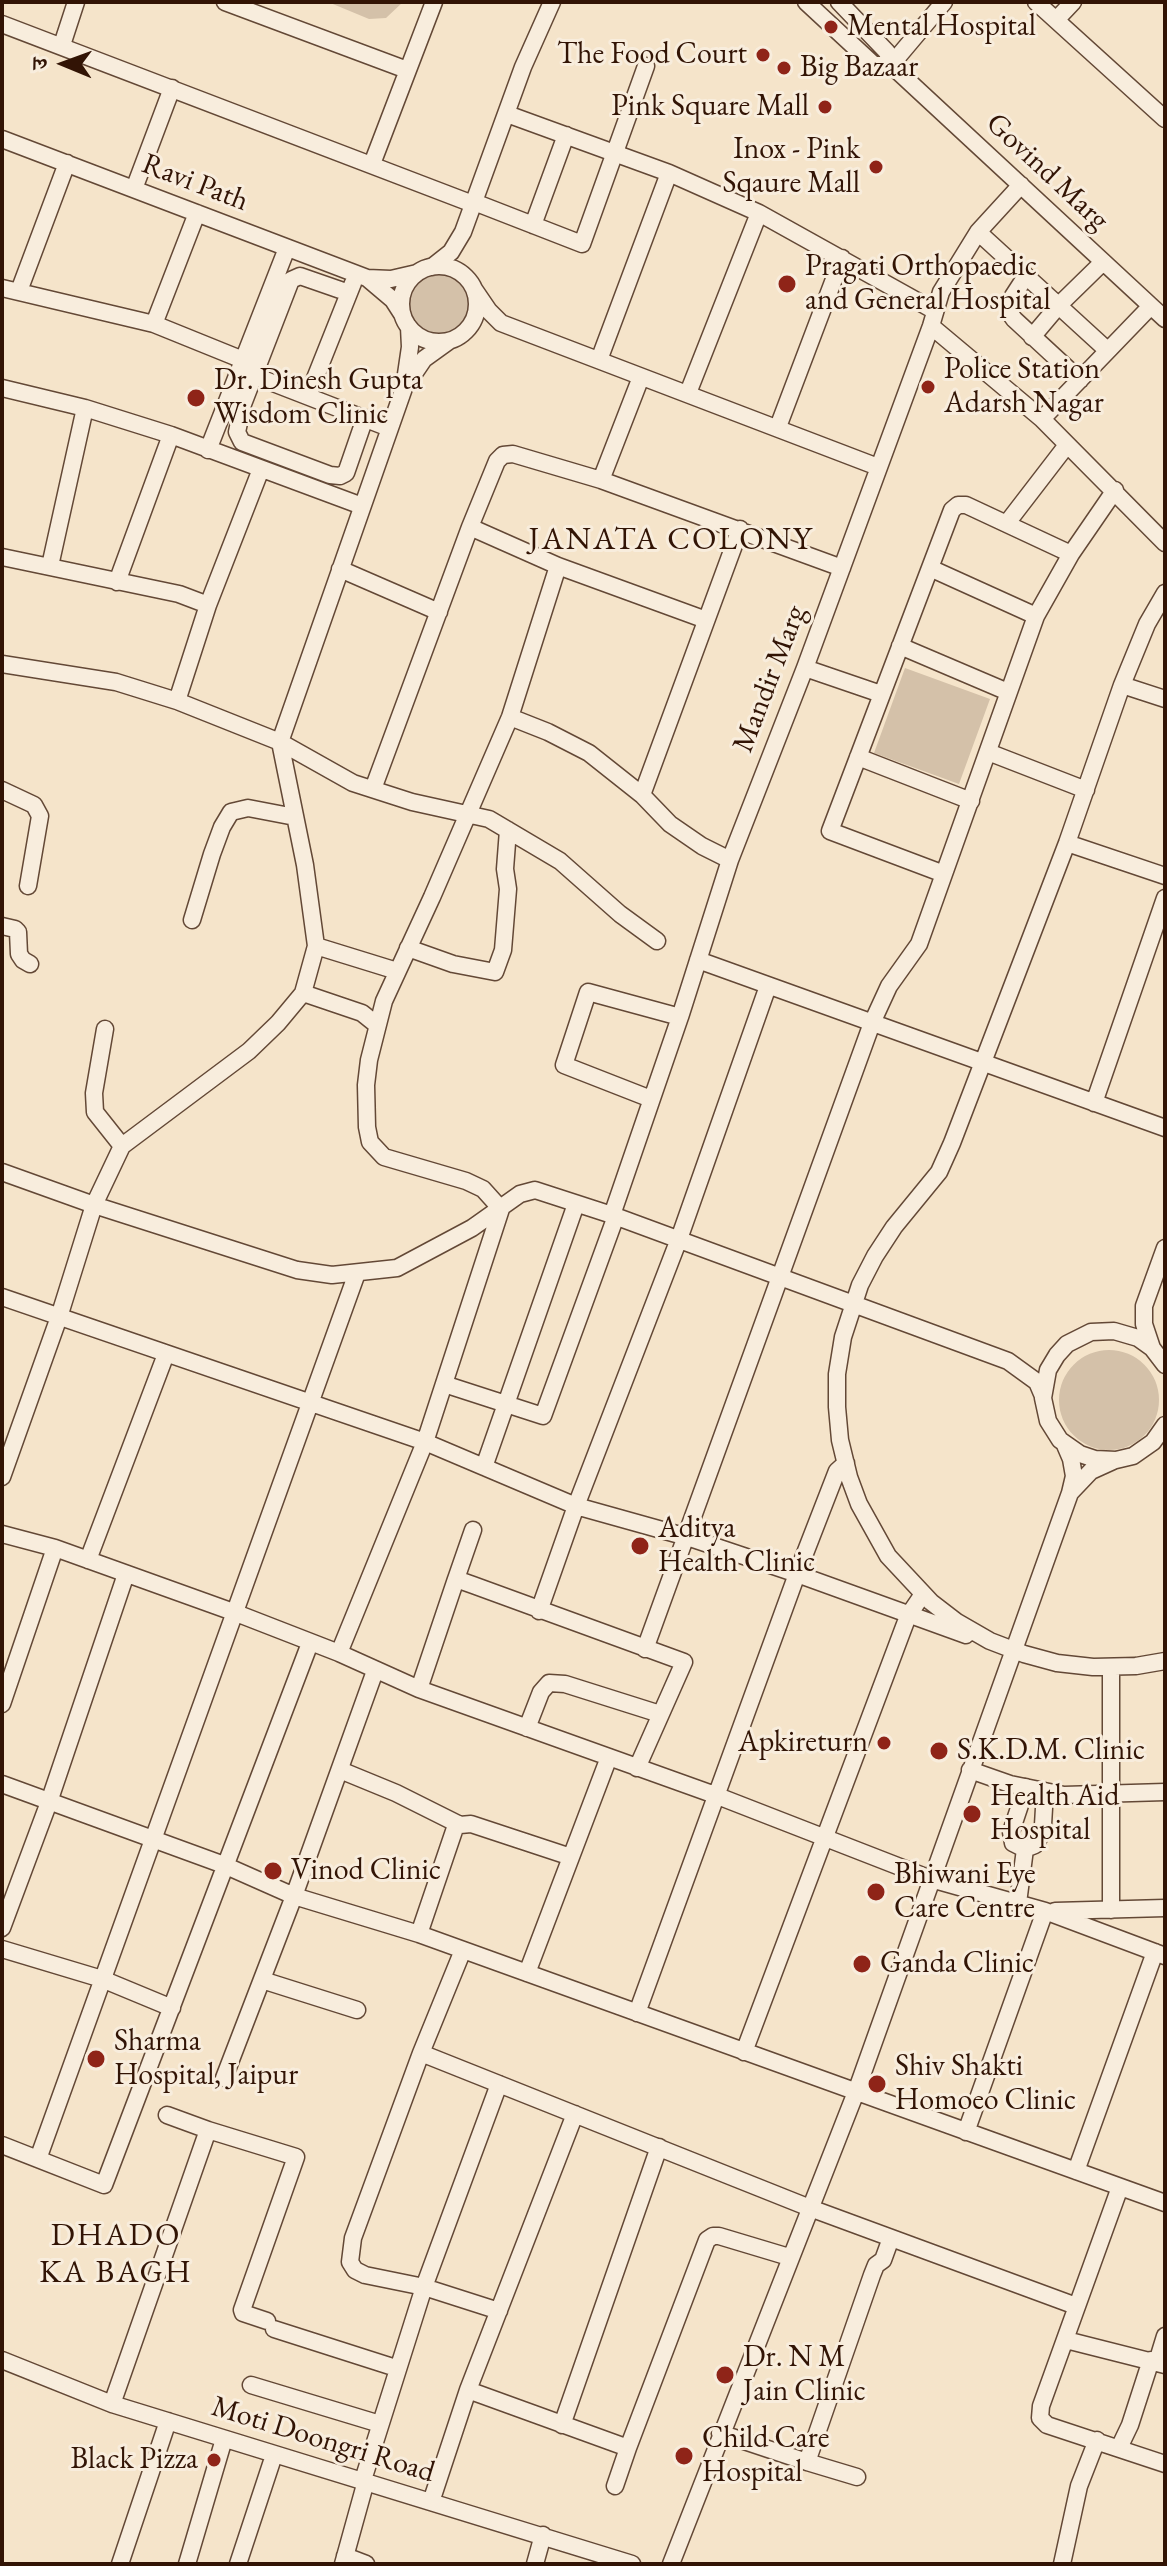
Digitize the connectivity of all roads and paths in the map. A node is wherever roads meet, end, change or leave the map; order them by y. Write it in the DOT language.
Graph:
graph roads {
  1 [pos="76,2"];
  2 [pos="225,2"];
  3 [pos="434,2"];
  4 [pos="552,2"];
  5 [pos="806,2"];
  6 [pos="839,2"];
  7 [pos="944,2"];
  8 [pos="1036,2"];
  9 [pos="1073,2"];
  10 [pos="1056,20"];
  11 [pos="2,24"];
  12 [pos="62,45"];
  13 [pos="891,65"];
  14 [pos="646,66"];
  15 [pos="407,70"];
  16 [pos="172,88"];
  17 [pos="507,114"];
  18 [pos="1165,119"];
  19 [pos="566,135"];
  20 [pos="2,139"];
  21 [pos="616,154"];
  22 [pos="67,163"];
  23 [pos="372,164"];
  24 [pos="669,173"];
  25 [pos="1021,185"];
  26 [pos="134,189"];
  27 [pos="474,203"];
  28 [pos="197,213"];
  29 [pos="759,213"];
  30 [pos="533,225"];
  31 [pos="463,232"];
  32 [pos="978,232"];
  33 [pos="287,248"];
  34 [pos="842,258"];
  35 [pos="1102,263"];
  36 [pos="427,269"];
  37 [pos="362,276"];
  38 [pos="1026,276"];
  39 [pos="470,283"];
  40 [pos="10,290"];
  41 [pos="349,293"];
  42 [pos="274,305"];
  43 [pos="1059,305"];
  44 [pos="1150,307"];
  45 [pos="933,319"];
  46 [pos="1165,319"];
  47 [pos="405,320"];
  48 [pos="501,323"];
  49 [pos="154,324"];
  50 [pos="1032,337"];
  51 [pos="455,338"];
  52 [pos="1107,350"];
  53 [pos="243,360"];
  54 [pos="599,360"];
  55 [pos="255,376"];
  56 [pos="641,377"];
  57 [pos="1080,380"];
  58 [pos="2,388"];
  59 [pos="404,388"];
  60 [pos="688,393"];
  61 [pos="308,396"];
  62 [pos="236,401"];
  63 [pos="85,408"];
  64 [pos="365,418"];
  65 [pos="1042,419"];
  66 [pos="778,427"];
  67 [pos="389,428"];
  68 [pos="171,435"];
  69 [pos="1067,445"];
  70 [pos="208,450"];
  71 [pos="310,466"];
  72 [pos="878,467"];
  73 [pos="261,469"];
  74 [pos="601,480"];
  75 [pos="302,484"];
  76 [pos="1115,490"];
  77 [pos="362,506"];
  78 [pos="1007,523"];
  79 [pos="470,527"];
  80 [pos="740,529"];
  81 [pos="1165,543"];
  82 [pos="1071,554"];
  83 [pos="2,557"];
  84 [pos="50,566"];
  85 [pos="558,566"];
  86 [pos="842,568"];
  87 [pos="930,568"];
  88 [pos="340,569"];
  89 [pos="117,582"];
  90 [pos="1165,593"];
  91 [pos="208,605"];
  92 [pos="439,612"];
  93 [pos="1036,616"];
  94 [pos="706,620"];
  95 [pos="900,646"];
  96 [pos="2,664"];
  97 [pos="805,668"];
  98 [pos="1122,685"];
  99 [pos="1008,692"];
  100 [pos="881,694"];
  101 [pos="1165,699"];
  102 [pos="177,701"];
  103 [pos="510,717"];
  104 [pos="280,742"];
  105 [pos="988,752"];
  106 [pos="858,757"];
  107 [pos="373,789"];
  108 [pos="2,790"];
  109 [pos="1086,790"];
  110 [pos="642,795"];
  111 [pos="971,801"];
  112 [pos="468,814"];
  113 [pos="295,817"];
  114 [pos="508,830"];
  115 [pos="1067,843"];
  116 [pos="730,860"];
  117 [pos="944,874"];
  118 [pos="1165,876"];
  119 [pos="28,886"];
  120 [pos="1165,898"];
  121 [pos="192,920"];
  122 [pos="2,926"];
  123 [pos="657,941"];
  124 [pos="316,946"];
  125 [pos="408,948"];
  126 [pos="698,960"];
  127 [pos="30,964"];
  128 [pos="397,971"];
  129 [pos="768,986"];
  130 [pos="303,993"];
  131 [pos="680,1017"];
  132 [pos="872,1023"];
  133 [pos="377,1025"];
  134 [pos="105,1029"];
  135 [pos="984,1063"];
  136 [pos="651,1099"];
  137 [pos="1094,1103"];
  138 [pos="1165,1128"];
  139 [pos="122,1146"];
  140 [pos="2,1172"];
  141 [pos="576,1204"];
  142 [pos="94,1205"];
  143 [pos="501,1209"];
  144 [pos="614,1216"];
  145 [pos="679,1239"];
  146 [pos="1165,1248"];
  147 [pos="357,1273"];
  148 [pos="780,1277"];
  149 [pos="2,1297"];
  150 [pos="853,1304"];
  151 [pos="1144,1306"];
  152 [pos="59,1317"];
  153 [pos="1114,1331"];
  154 [pos="1152,1348"];
  155 [pos="166,1354"];
  156 [pos="1057,1355"];
  157 [pos="1008,1361"];
  158 [pos="1165,1365"];
  159 [pos="444,1384"];
  160 [pos="1043,1396"];
  161 [pos="310,1404"];
  162 [pos="506,1405"];
  163 [pos="1165,1425"];
  164 [pos="1165,1438"];
  165 [pos="425,1442"];
  166 [pos="1065,1445"];
  167 [pos="1146,1448"];
  168 [pos="1116,1460"];
  169 [pos="846,1463"];
  170 [pos="484,1467"];
  171 [pos="2,1477"];
  172 [pos="1070,1493"];
  173 [pos="576,1506"];
  174 [pos="473,1530"];
  175 [pos="2,1534"];
  176 [pos="687,1537"];
  177 [pos="55,1548"];
  178 [pos="88,1560"];
  179 [pos="126,1574"];
  180 [pos="797,1574"];
  181 [pos="456,1579"];
  182 [pos="923,1594"];
  183 [pos="539,1611"];
  184 [pos="236,1613"];
  185 [pos="908,1616"];
  186 [pos="310,1643"];
  187 [pos="645,1649"];
  188 [pos="1013,1651"];
  189 [pos="339,1653"];
  190 [pos="1165,1661"];
  191 [pos="1111,1667"];
  192 [pos="375,1671"];
  193 [pos="419,1689"];
  194 [pos="2,1704"];
  195 [pos="660,1714"];
  196 [pos="527,1728"];
  197 [pos="609,1757"];
  198 [pos="637,1768"];
  199 [pos="340,1770"];
  200 [pos="970,1770"];
  201 [pos="2,1784"];
  202 [pos="1026,1787"];
  203 [pos="1045,1791"];
  204 [pos="1165,1792"];
  205 [pos="1111,1794"];
  206 [pos="715,1795"];
  207 [pos="49,1802"];
  208 [pos="460,1825"];
  209 [pos="824,1837"];
  210 [pos="154,1839"];
  211 [pos="1025,1849"];
  212 [pos="571,1857"];
  213 [pos="224,1865"];
  214 [pos="931,1879"];
  215 [pos="294,1896"];
  216 [pos="1018,1903"];
  217 [pos="1165,1908"];
  218 [pos="1111,1910"];
  219 [pos="1045,1911"];
  220 [pos="2,1928"];
  221 [pos="419,1934"];
  222 [pos="2,1949"];
  223 [pos="463,1950"];
  224 [pos="1160,1954"];
  225 [pos="527,1973"];
  226 [pos="102,1979"];
  227 [pos="262,1980"];
  228 [pos="172,2008"];
  229 [pos="357,2010"];
  230 [pos="637,2013"];
  231 [pos="744,2052"];
  232 [pos="421,2053"];
  233 [pos="224,2078"];
  234 [pos="499,2084"];
  235 [pos="856,2092"];
  236 [pos="575,2114"];
  237 [pos="167,2115"];
  238 [pos="208,2130"];
  239 [pos="966,2132"];
  240 [pos="2,2145"];
  241 [pos="659,2147"];
  242 [pos="38,2159"];
  243 [pos="1076,2171"];
  244 [pos="1120,2187"];
  245 [pos="1165,2203"];
  246 [pos="810,2208"];
  247 [pos="891,2238"];
  248 [pos="789,2257"];
  249 [pos="424,2287"];
  250 [pos="1076,2306"];
  251 [pos="499,2311"];
  252 [pos="1165,2336"];
  253 [pos="1066,2340"];
  254 [pos="2,2360"];
  255 [pos="1158,2362"];
  256 [pos="396,2368"];
  257 [pos="251,2385"];
  258 [pos="468,2390"];
  259 [pos="112,2404"];
  260 [pos="168,2421"];
  261 [pos="380,2424"];
  262 [pos="562,2425"];
  263 [pos="720,2433"];
  264 [pos="224,2439"];
  265 [pos="1097,2440"];
  266 [pos="628,2448"];
  267 [pos="1119,2448"];
  268 [pos="274,2455"];
  269 [pos="807,2462"];
  270 [pos="1165,2464"];
  271 [pos="857,2477"];
  272 [pos="364,2480"];
  273 [pos="615,2486"];
  274 [pos="431,2502"];
  275 [pos="543,2535"];
  276 [pos="344,2560"];
  277 [pos="120,2564"];
  278 [pos="187,2564"];
  279 [pos="238,2564"];
  280 [pos="366,2564"];
  281 [pos="535,2564"];
  282 [pos="632,2564"];
  283 [pos="671,2564"];
  284 [pos="1062,2564"];
  1 -- 12 [label="street"];
  2 -- 15 [label="street"];
  3 -- 15 [label="street"];
  4 -- 17 [label="street"];
  5 -- 13 [label="street, Govind Marg"];
  6 -- 13 [label="street, Govind Marg"];
  7 -- 13 [label="street"];
  8 -- 10 [label="street"];
  9 -- 10 [label="street"];
  10 -- 18 [label="street"];
  11 -- 12 [label="street"];
  12 -- 16 [label="street"];
  13 -- 25 [label="street, Govind Marg"];
  14 -- 21 [label="street"];
  15 -- 23 [label="street"];
  16 -- 23 [label="street"];
  16 -- 26 [label="street"];
  17 -- 19 [label="street"];
  17 -- 27 [label="street"];
  19 -- 21 [label="street"];
  19 -- 30 [label="street"];
  20 -- 22 [label="street, Ravi Path"];
  21 -- 24 [label="street"];
  21 -- 30 [label="street"];
  22 -- 26 [label="street, Ravi Path"];
  22 -- 40 [label="street"];
  23 -- 27 [label="street"];
  24 -- 29 [label="street"];
  24 -- 54 [label="street"];
  25 -- 32 [label="street, Mandir Marg"];
  25 -- 35 [label="street, Govind Marg"];
  26 -- 28 [label="street, Ravi Path"];
  27 -- 30 [label="street"];
  27 -- 31 [label="street"];
  28 -- 33 [label="street, Ravi Path"];
  28 -- 49 [label="street"];
  29 -- 34 [label="street"];
  29 -- 60 [label="street"];
  31 -- 36 [label="street"];
  31 -- 39 [label="street"];
  32 -- 38 [label="street"];
  32 -- 45 [label="street, Mandir Marg"];
  33 -- 37 [label="street, Ravi Path"];
  33 -- 42 [label="street"];
  34 -- 45 [label="street"];
  34 -- 66 [label="street"];
  35 -- 43 [label="street"];
  35 -- 44 [label="street, Govind Marg"];
  36 -- 37 [label="street"];
  36 -- 39 [label="street"];
  36 -- 47 [label="street"];
  37 -- 41 [label="street"];
  37 -- 47 [label="street"];
  38 -- 43 [label="street"];
  38 -- 50 [label="street"];
  39 -- 48 [label="street"];
  39 -- 51 [label="street"];
  40 -- 49 [label="street"];
  41 -- 42 [label="street"];
  41 -- 61 [label="street"];
  42 -- 53 [label="street"];
  42 -- 55 [label="street"];
  43 -- 50 [label="street"];
  43 -- 52 [label="street"];
  44 -- 46 [label="street, Govind Marg"];
  44 -- 52 [label="street"];
  45 -- 65 [label="street"];
  45 -- 72 [label="street, Mandir Marg"];
  47 -- 51 [label="street"];
  47 -- 59 [label="street"];
  48 -- 51 [label="street"];
  48 -- 54 [label="street"];
  49 -- 53 [label="street"];
  50 -- 57 [label="street"];
  51 -- 59 [label="street"];
  52 -- 57 [label="street"];
  53 -- 62 [label="street"];
  54 -- 56 [label="street"];
  55 -- 61 [label="street"];
  55 -- 62 [label="street"];
  56 -- 60 [label="street"];
  56 -- 74 [label="street"];
  57 -- 65 [label="street"];
  58 -- 63 [label="street"];
  59 -- 67 [label="street"];
  60 -- 66 [label="street"];
  61 -- 64 [label="street"];
  62 -- 70 [label="street"];
  62 -- 71 [label="street"];
  63 -- 68 [label="street"];
  63 -- 84 [label="street"];
  64 -- 67 [label="street"];
  64 -- 71 [label="street"];
  65 -- 69 [label="street"];
  66 -- 72 [label="street"];
  67 -- 77 [label="street"];
  68 -- 70 [label="street"];
  68 -- 89 [label="street"];
  69 -- 76 [label="street"];
  69 -- 78 [label="street"];
  70 -- 73 [label="street"];
  71 -- 75 [label="street"];
  72 -- 86 [label="street, Mandir Marg"];
  73 -- 75 [label="street"];
  73 -- 91 [label="street"];
  74 -- 79 [label="street"];
  74 -- 80 [label="street"];
  75 -- 77 [label="street"];
  76 -- 81 [label="street"];
  76 -- 82 [label="street"];
  77 -- 88 [label="street"];
  78 -- 82 [label="street"];
  78 -- 87 [label="street"];
  79 -- 85 [label="street"];
  79 -- 92 [label="street"];
  80 -- 86 [label="street"];
  80 -- 94 [label="street"];
  82 -- 93 [label="street"];
  83 -- 84 [label="street"];
  84 -- 89 [label="street"];
  85 -- 94 [label="street"];
  85 -- 103 [label="street"];
  86 -- 97 [label="street, Mandir Marg"];
  87 -- 93 [label="street"];
  87 -- 95 [label="street"];
  88 -- 92 [label="street"];
  88 -- 104 [label="street"];
  89 -- 91 [label="street"];
  90 -- 98 [label="street"];
  91 -- 102 [label="street"];
  92 -- 107 [label="street"];
  93 -- 99 [label="street"];
  94 -- 110 [label="street"];
  95 -- 99 [label="street"];
  95 -- 100 [label="street"];
  96 -- 102 [label="street"];
  97 -- 100 [label="street"];
  97 -- 116 [label="street, Mandir Marg"];
  98 -- 101 [label="street"];
  98 -- 109 [label="street"];
  99 -- 105 [label="street"];
  100 -- 106 [label="street"];
  102 -- 104 [label="street"];
  103 -- 110 [label="street"];
  103 -- 112 [label="street"];
  104 -- 107 [label="street"];
  104 -- 113 [label="street"];
  105 -- 109 [label="street"];
  105 -- 111 [label="street"];
  106 -- 111 [label="street"];
  106 -- 117 [label="street"];
  107 -- 112 [label="street"];
  108 -- 119 [label="street"];
  109 -- 115 [label="street"];
  110 -- 116 [label="street"];
  111 -- 117 [label="street"];
  112 -- 114 [label="street"];
  112 -- 125 [label="street"];
  113 -- 121 [label="street"];
  113 -- 124 [label="street"];
  114 -- 123 [label="street"];
  114 -- 125 [label="street"];
  115 -- 118 [label="street"];
  115 -- 135 [label="street"];
  116 -- 126 [label="street, Mandir Marg"];
  117 -- 132 [label="street"];
  120 -- 137 [label="street"];
  122 -- 127 [label="street"];
  124 -- 128 [label="street"];
  124 -- 130 [label="street"];
  125 -- 128 [label="street"];
  126 -- 129 [label="street"];
  126 -- 131 [label="street, Mandir Marg"];
  128 -- 133 [label="street"];
  129 -- 132 [label="street"];
  129 -- 145 [label="street"];
  130 -- 133 [label="street"];
  130 -- 139 [label="street"];
  131 -- 136 [label="street, Mandir Marg"];
  131 -- 136 [label="street"];
  132 -- 135 [label="street"];
  132 -- 148 [label="street"];
  133 -- 143 [label="street"];
  134 -- 139 [label="street"];
  135 -- 137 [label="street"];
  135 -- 150 [label="street"];
  136 -- 144 [label="street, Mandir Marg"];
  137 -- 138 [label="street"];
  139 -- 142 [label="street"];
  140 -- 142 [label="street"];
  141 -- 143 [label="street"];
  141 -- 144 [label="street"];
  141 -- 162 [label="street"];
  142 -- 147 [label="street"];
  142 -- 152 [label="street"];
  143 -- 147 [label="street"];
  143 -- 159 [label="street"];
  144 -- 145 [label="street"];
  144 -- 162 [label="street, Mandir Marg"];
  145 -- 148 [label="street"];
  145 -- 173 [label="street"];
  146 -- 151 [label="street"];
  147 -- 161 [label="street"];
  148 -- 150 [label="street"];
  148 -- 176 [label="street"];
  149 -- 152 [label="street"];
  150 -- 157 [label="street"];
  150 -- 169 [label="street"];
  151 -- 153 [label="street"];
  151 -- 154 [label="street"];
  152 -- 155 [label="street"];
  152 -- 171 [label="street"];
  153 -- 154 [label="street"];
  153 -- 156 [label="street"];
  154 -- 158 [label="street"];
  155 -- 161 [label="street"];
  155 -- 178 [label="street"];
  156 -- 157 [label="street"];
  156 -- 160 [label="street"];
  157 -- 160 [label="street"];
  159 -- 162 [label="street"];
  159 -- 165 [label="street"];
  160 -- 166 [label="street"];
  161 -- 165 [label="street"];
  161 -- 184 [label="street"];
  162 -- 170 [label="street"];
  163 -- 167 [label="street"];
  164 -- 167 [label="street"];
  165 -- 170 [label="street"];
  165 -- 189 [label="street"];
  166 -- 168 [label="street"];
  166 -- 172 [label="street"];
  167 -- 168 [label="street"];
  168 -- 172 [label="street"];
  169 -- 180 [label="street"];
  169 -- 182 [label="street"];
  170 -- 173 [label="street"];
  172 -- 188 [label="street"];
  173 -- 176 [label="street"];
  173 -- 183 [label="street"];
  174 -- 181 [label="street"];
  175 -- 177 [label="street"];
  176 -- 180 [label="street"];
  176 -- 187 [label="street"];
  177 -- 178 [label="street"];
  177 -- 194 [label="street"];
  178 -- 179 [label="street"];
  179 -- 184 [label="street"];
  179 -- 207 [label="street"];
  180 -- 185 [label="street"];
  180 -- 206 [label="street"];
  181 -- 183 [label="street"];
  181 -- 193 [label="street"];
  182 -- 185 [label="street"];
  182 -- 188 [label="street"];
  183 -- 187 [label="street"];
  184 -- 186 [label="street"];
  184 -- 210 [label="street"];
  185 -- 188 [label="street"];
  185 -- 209 [label="street"];
  186 -- 189 [label="street"];
  186 -- 213 [label="street"];
  187 -- 195 [label="street"];
  188 -- 191 [label="street"];
  188 -- 200 [label="street"];
  189 -- 192 [label="street"];
  190 -- 191 [label="street"];
  191 -- 205 [label="street"];
  192 -- 193 [label="street"];
  192 -- 199 [label="street"];
  193 -- 196 [label="street"];
  195 -- 196 [label="street"];
  195 -- 198 [label="street"];
  196 -- 197 [label="street"];
  197 -- 198 [label="street"];
  197 -- 212 [label="street"];
  198 -- 206 [label="street"];
  199 -- 208 [label="street"];
  199 -- 215 [label="street"];
  200 -- 202 [label="street"];
  200 -- 214 [label="street"];
  201 -- 207 [label="street"];
  202 -- 203 [label="street"];
  202 -- 211 [label="street"];
  203 -- 205 [label="street"];
  203 -- 211 [label="street"];
  204 -- 205 [label="street"];
  205 -- 218 [label="street"];
  206 -- 209 [label="street"];
  206 -- 230 [label="street"];
  207 -- 210 [label="street"];
  207 -- 220 [label="street"];
  208 -- 212 [label="street"];
  208 -- 221 [label="street"];
  209 -- 214 [label="street"];
  209 -- 231 [label="street"];
  210 -- 213 [label="street"];
  210 -- 226 [label="street"];
  211 -- 216 [label="street"];
  212 -- 225 [label="street"];
  213 -- 215 [label="street"];
  213 -- 228 [label="street"];
  214 -- 216 [label="street"];
  214 -- 235 [label="street"];
  215 -- 221 [label="street"];
  215 -- 227 [label="street"];
  216 -- 219 [label="street"];
  217 -- 218 [label="street"];
  218 -- 219 [label="street"];
  219 -- 224 [label="street"];
  219 -- 239 [label="street"];
  221 -- 223 [label="street"];
  222 -- 226 [label="street"];
  223 -- 225 [label="street"];
  223 -- 232 [label="street"];
  224 -- 243 [label="street"];
  225 -- 230 [label="street"];
  226 -- 228 [label="street"];
  226 -- 242 [label="street"];
  227 -- 229 [label="street"];
  227 -- 233 [label="street"];
  228 -- 242 [label="street"];
  230 -- 231 [label="street"];
  231 -- 235 [label="street"];
  232 -- 234 [label="street"];
  232 -- 249 [label="street"];
  234 -- 236 [label="street"];
  234 -- 249 [label="street"];
  235 -- 239 [label="street"];
  235 -- 246 [label="street"];
  236 -- 241 [label="street"];
  236 -- 251 [label="street"];
  237 -- 238 [label="street"];
  238 -- 256 [label="street"];
  238 -- 259 [label="street"];
  239 -- 243 [label="street"];
  240 -- 242 [label="street"];
  241 -- 246 [label="street"];
  241 -- 262 [label="street"];
  243 -- 244 [label="street"];
  244 -- 245 [label="street"];
  244 -- 250 [label="street"];
  246 -- 247 [label="street"];
  246 -- 248 [label="street"];
  247 -- 250 [label="street"];
  247 -- 269 [label="street"];
  248 -- 263 [label="street"];
  248 -- 266 [label="street"];
  249 -- 251 [label="street"];
  249 -- 256 [label="street"];
  250 -- 253 [label="street"];
  251 -- 258 [label="street"];
  252 -- 255 [label="street"];
  253 -- 255 [label="street"];
  253 -- 265 [label="street"];
  254 -- 259 [label="street, Moti Doongri Road"];
  255 -- 267 [label="street"];
  256 -- 261 [label="street"];
  257 -- 261 [label="street"];
  258 -- 262 [label="street"];
  258 -- 274 [label="street"];
  259 -- 260 [label="street, Moti Doongri Road"];
  260 -- 264 [label="street, Moti Doongri Road"];
  260 -- 277 [label="street"];
  261 -- 272 [label="street"];
  262 -- 266 [label="street"];
  263 -- 269 [label="street"];
  263 -- 283 [label="street"];
  264 -- 268 [label="street, Moti Doongri Road"];
  264 -- 278 [label="street"];
  265 -- 267 [label="street"];
  265 -- 284 [label="street"];
  266 -- 273 [label="street"];
  267 -- 270 [label="street"];
  268 -- 272 [label="street, Moti Doongri Road"];
  268 -- 279 [label="street"];
  269 -- 271 [label="street"];
  272 -- 274 [label="street, Moti Doongri Road"];
  272 -- 276 [label="street"];
  274 -- 275 [label="street, Moti Doongri Road"];
  275 -- 281 [label="street"];
  275 -- 282 [label="street, Moti Doongri Road"];
  276 -- 280 [label="street"];
}
